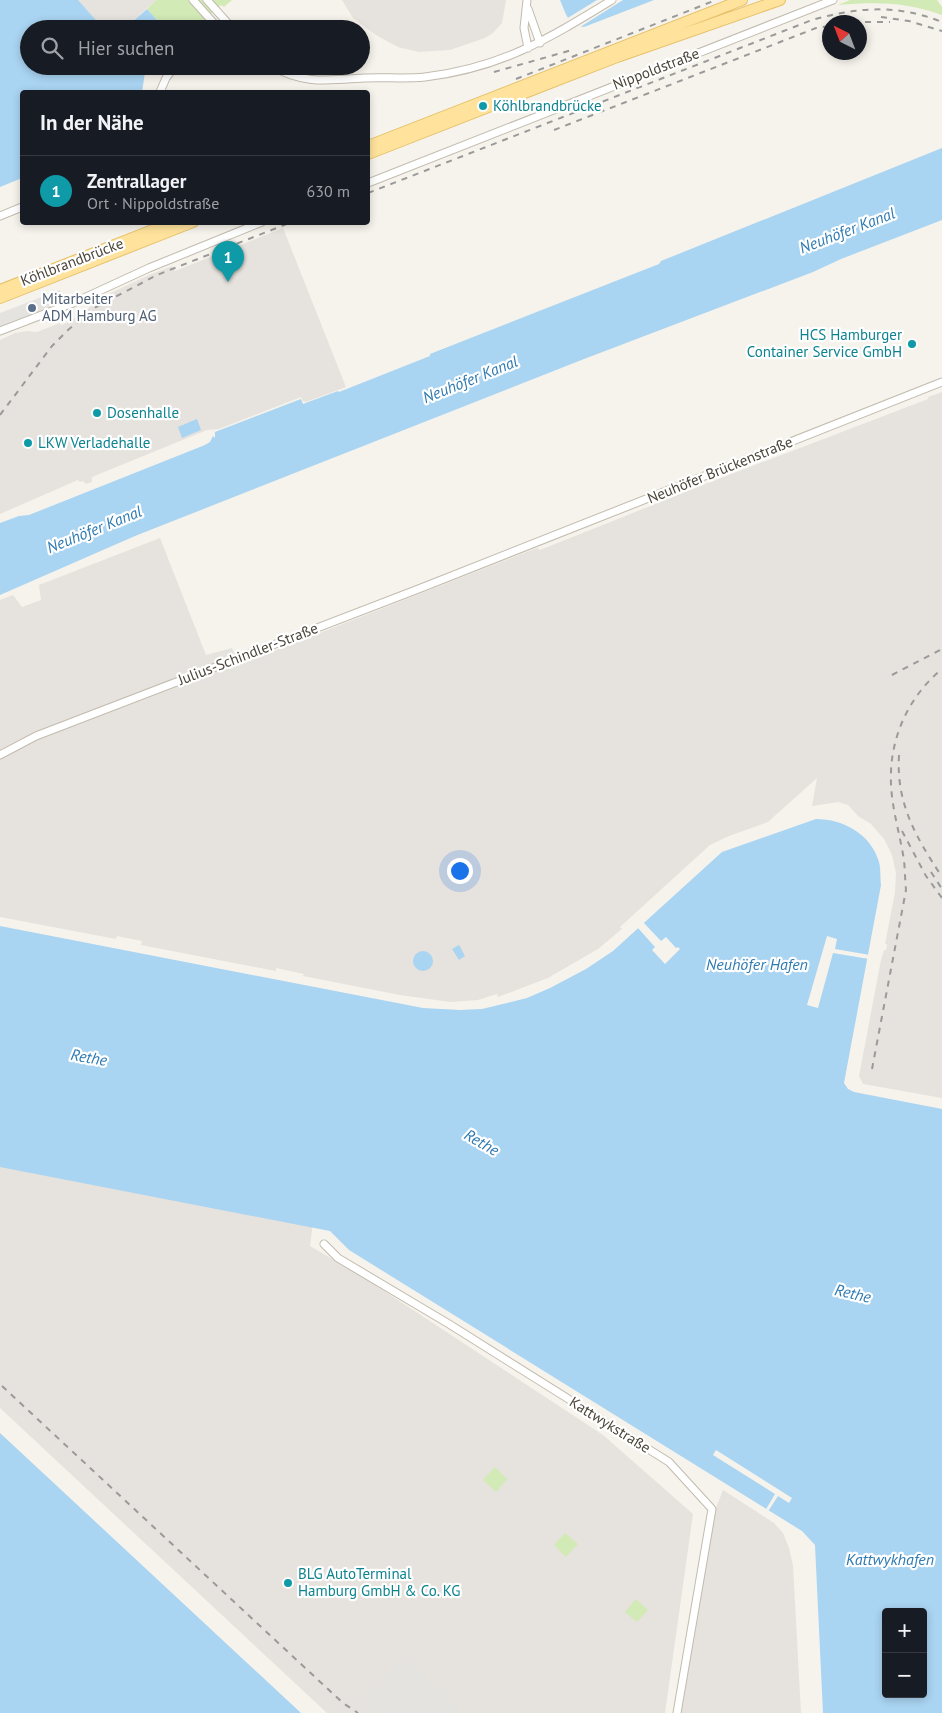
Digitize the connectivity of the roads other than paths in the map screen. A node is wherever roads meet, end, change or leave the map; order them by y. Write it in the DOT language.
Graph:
graph roads {
  1 [pos="193,0"];
  2 [pos="207,0"];
  3 [pos="612,0"];
  4 [pos="742,0"];
  5 [pos="777,0"];
  6 [pos="833,0"];
  7 [pos="527,3"];
  8 [pos="211,20"];
  9 [pos="225,20"];
  10 [pos="540,43"];
  11 [pos="528,48"];
  12 [pos="168,75"];
  13 [pos="291,75"];
  14 [pos="161,90"];
  15 [pos="370,145"];
  16 [pos="370,153"];
  17 [pos="370,182"];
  18 [pos="20,208"];
  19 [pos="0,216"];
  20 [pos="165,225"];
  21 [pos="185,225"];
  22 [pos="255,225"];
  23 [pos="0,290"];
  24 [pos="0,298"];
  25 [pos="0,331"];
  26 [pos="942,382"];
  27 [pos="498,558"];
  28 [pos="0,756"];
  29 [pos="324,1244"];
  30 [pos="677,1713"];
  1 -- 8 [label="street"];
  2 -- 9 [label="street"];
  3 -- 10 [label="street"];
  4 -- 15 [label="main road"];
  5 -- 16 [label="main road"];
  6 -- 17 [label="street, Nippoldstraße"];
  7 -- 10 [label="street"];
  7 -- 11 [label="street"];
  10 -- 11 [label="street"];
  11 -- 13 [label="street"];
  12 -- 14 [label="street"];
  18 -- 19 [label="street"];
  20 -- 23 [label="main road, Köhlbrandbrücke"];
  21 -- 24 [label="main road, Köhlbrandbrücke"];
  22 -- 25 [label="street"];
  26 -- 27 [label="street, Neuhöfer Brückenstraße"];
  27 -- 28 [label="street, Julius-Schindler-Straße"];
  29 -- 30 [label="street, Kattwykstraße"];
}
